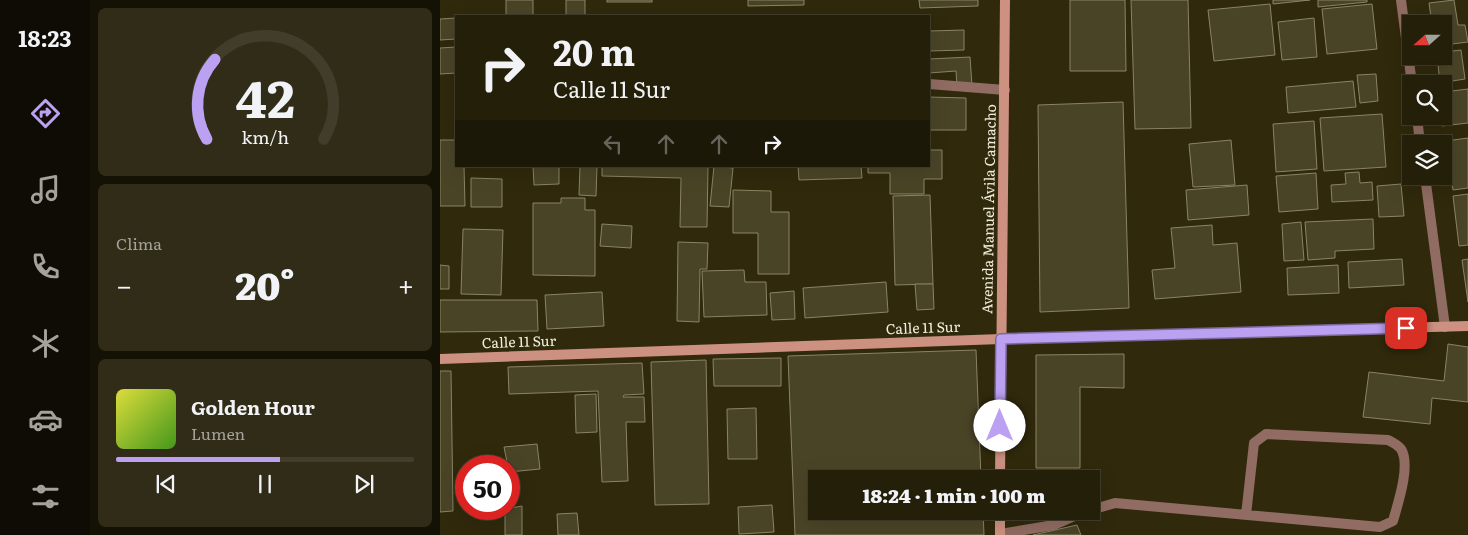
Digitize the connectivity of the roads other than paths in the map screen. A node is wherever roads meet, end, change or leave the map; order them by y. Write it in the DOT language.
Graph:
graph roads {
  1 [pos="1005,0"];
  2 [pos="1401,0"];
  3 [pos="1411,75"];
  4 [pos="930,84"];
  5 [pos="1005,90"];
  6 [pos="1426,185"];
  7 [pos="1445,326"];
  8 [pos="1468,326"];
  9 [pos="1001,339"];
  10 [pos="440,359"];
  11 [pos="1000,470"];
  12 [pos="1100,507"];
  13 [pos="1246,515"];
  14 [pos="1000,520"];
  15 [pos="1065,520"];
  16 [pos="1000,535"];
  1 -- 5 [label="street, Avenida Manuel Ávila Camacho"];
  2 -- 3 [label="street"];
  4 -- 5 [label="street"];
  5 -- 9 [label="street, Avenida Manuel Ávila Camacho"];
  6 -- 7 [label="street"];
  7 -- 8 [label="street, Calle 11 Sur"];
  7 -- 9 [label="street, Calle 11 Sur"];
  9 -- 10 [label="street, Calle 11 Sur"];
  9 -- 11 [label="street, Avenida Manuel Ávila Camacho"];
  12 -- 13 [label="street"];
  13 -- 13 [label="street"];
  14 -- 16 [label="street"];
  15 -- 16 [label="street"];
}
